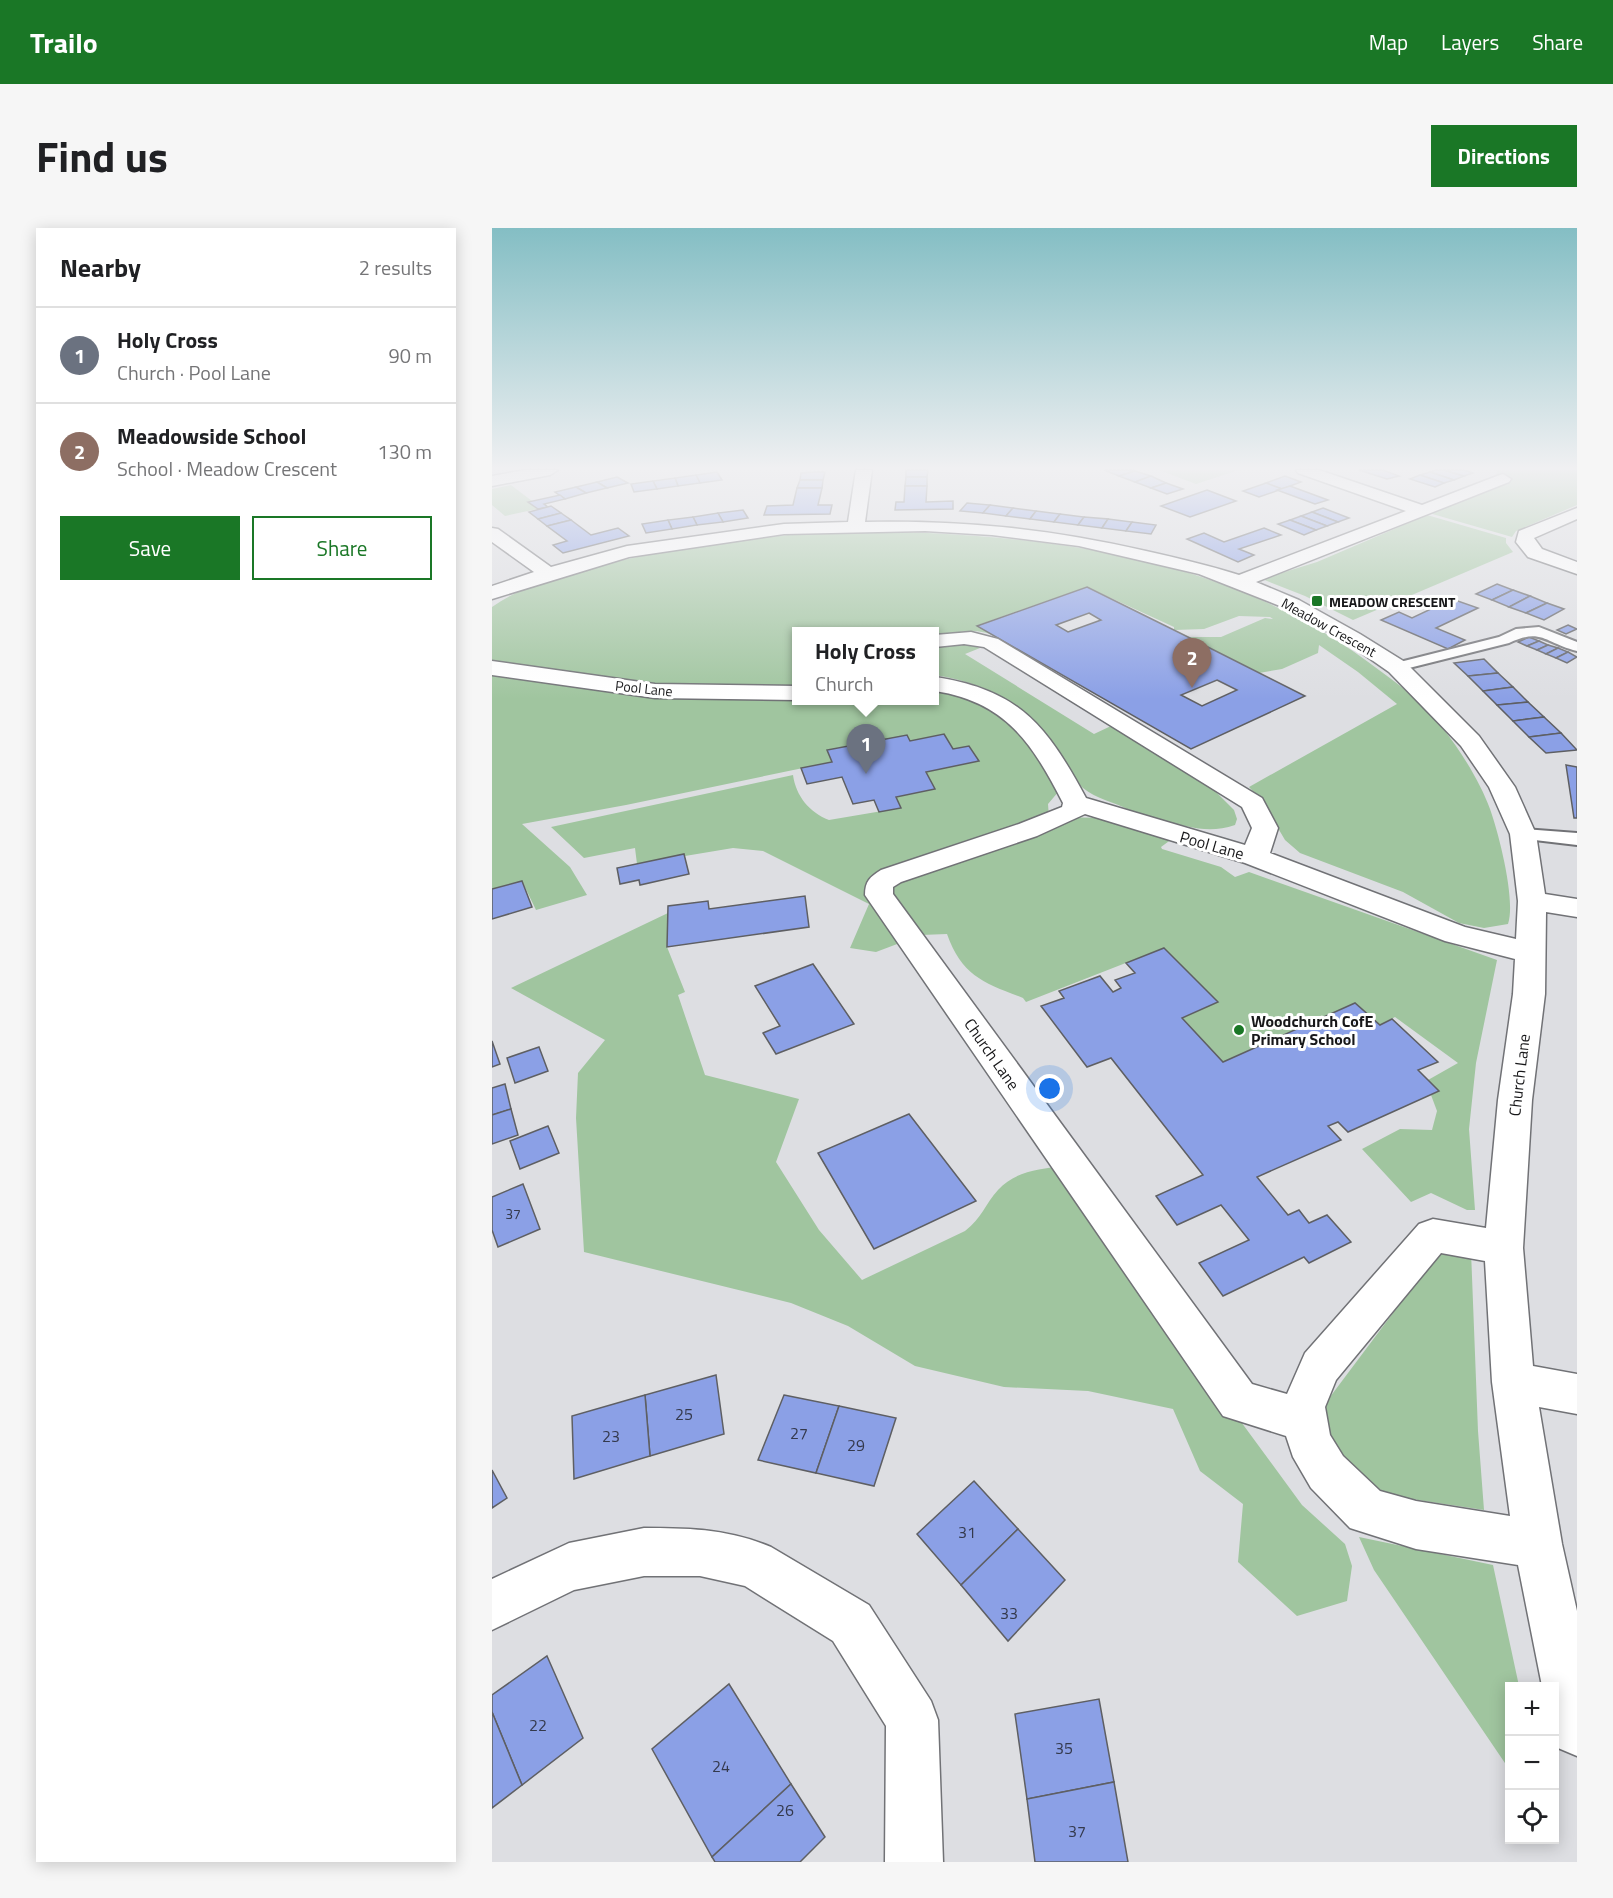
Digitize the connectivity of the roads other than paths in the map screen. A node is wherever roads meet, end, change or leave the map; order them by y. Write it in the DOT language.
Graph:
graph roads {
  1 [pos="510,546"];
  2 [pos="662,546"];
  3 [pos="1103,546"];
  4 [pos="1332,546"];
  5 [pos="1529,546"];
  6 [pos="548,574"];
  7 [pos="1571,574"];
  8 [pos="1239,582"];
  9 [pos="492,593"];
  10 [pos="939,641"];
  11 [pos="1577,646"];
  12 [pos="1396,667"];
  13 [pos="492,668"];
  14 [pos="939,684"];
  15 [pos="792,693"];
  16 [pos="1076,802"];
  17 [pos="1523,834"];
  18 [pos="1577,839"];
  19 [pos="1255,857"];
  20 [pos="1532,901"];
  21 [pos="1577,908"];
  22 [pos="1530,953"];
  23 [pos="1504,1248"];
  24 [pos="1513,1382"];
  25 [pos="1577,1394"];
  26 [pos="1305,1421"];
  27 [pos="1538,1544"];
  28 [pos="492,1605"];
  29 [pos="1577,1730"];
  30 [pos="914,1862"];
  1 -- 6 [label="street"];
  2 -- 6 [label="street, Meadow Crescent"];
  3 -- 8 [label="street, Meadow Crescent"];
  4 -- 8 [label="street"];
  5 -- 7 [label="street"];
  6 -- 9 [label="street, Meadow Crescent"];
  8 -- 12 [label="street, Meadow Crescent"];
  10 -- 19 [label="street"];
  11 -- 12 [label="lane"];
  12 -- 17 [label="street, Meadow Crescent"];
  13 -- 15 [label="street, Pool Lane"];
  14 -- 16 [label="street"];
  16 -- 19 [label="street, Pool Lane"];
  16 -- 26 [label="street, Church Lane"];
  17 -- 18 [label="lane"];
  17 -- 20 [label="street, Meadow Crescent"];
  19 -- 22 [label="street, Pool Lane"];
  20 -- 21 [label="street"];
  20 -- 22 [label="street, Church Lane"];
  22 -- 23 [label="street, Church Lane"];
  23 -- 24 [label="street, Church Lane"];
  23 -- 26 [label="street"];
  24 -- 25 [label="street"];
  24 -- 27 [label="street, Church Lane"];
  26 -- 27 [label="street"];
  27 -- 29 [label="street, Church Lane"];
  28 -- 30 [label="street"];
}
